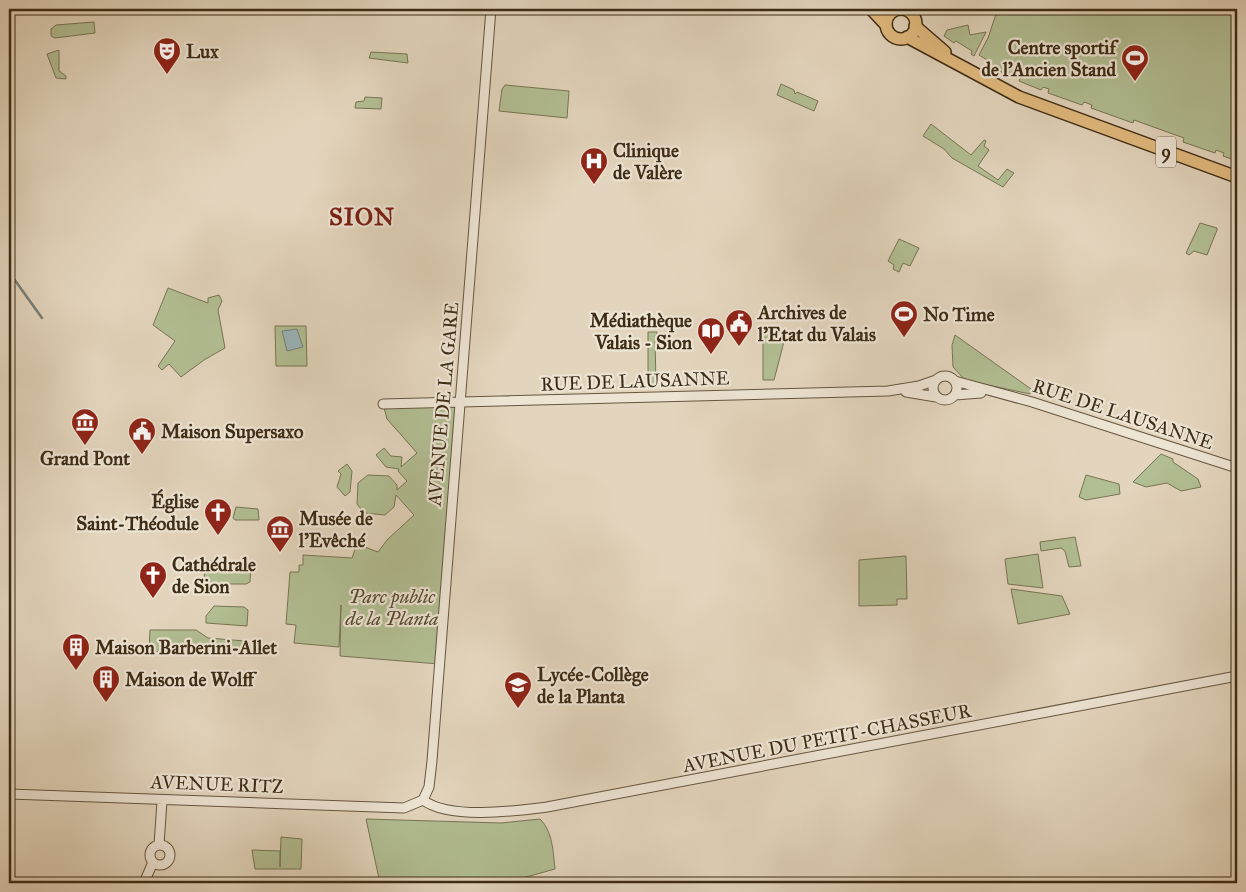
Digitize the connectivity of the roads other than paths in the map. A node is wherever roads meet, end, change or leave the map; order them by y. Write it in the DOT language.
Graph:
graph roads {
  1 [pos="491,9"];
  2 [pos="871,9"];
  3 [pos="891,10"];
  4 [pos="886,25"];
  5 [pos="915,26"];
  6 [pos="907,38"];
  7 [pos="976,76"];
  8 [pos="1237,177"];
  9 [pos="936,380"];
  10 [pos="955,381"];
  11 [pos="888,391"];
  12 [pos="999,394"];
  13 [pos="955,396"];
  14 [pos="936,397"];
  15 [pos="384,404"];
  16 [pos="461,404"];
  17 [pos="1237,468"];
  18 [pos="1237,676"];
  19 [pos="9,794"];
  20 [pos="423,800"];
  21 [pos="162,801"];
  22 [pos="159,845"];
  23 [pos="153,862"];
  24 [pos="144,883"];
  1 -- 16 [label="street, AVENUE DE LA GARE"];
  2 -- 4 [label="main road"];
  3 -- 4 [label="main road"];
  3 -- 5 [label="main road"];
  4 -- 6 [label="main road"];
  5 -- 6 [label="main road"];
  5 -- 7 [label="main road, 9"];
  6 -- 7 [label="main road, 9"];
  7 -- 8 [label="main road, 9"];
  9 -- 10 [label="street"];
  9 -- 11 [label="street, RUE DE LAUSANNE"];
  9 -- 14 [label="street"];
  10 -- 12 [label="street, RUE DE LAUSANNE"];
  10 -- 13 [label="street"];
  11 -- 14 [label="street, RUE DE LAUSANNE"];
  11 -- 16 [label="street, RUE DE LAUSANNE"];
  12 -- 13 [label="street, RUE DE LAUSANNE"];
  12 -- 17 [label="street, RUE DE LAUSANNE"];
  13 -- 14 [label="street"];
  15 -- 16 [label="street, RUE DE LAUSANNE"];
  16 -- 20 [label="street, AVENUE DE LA GARE"];
  18 -- 20 [label="street, AVENUE DU PETIT-CHASSEUR"];
  19 -- 21 [label="street, AVENUE RITZ"];
  20 -- 21 [label="street, AVENUE RITZ"];
  21 -- 22 [label="street"];
  22 -- 23 [label="street"];
  22 -- 23 [label="street"];
  23 -- 24 [label="street"];
}
